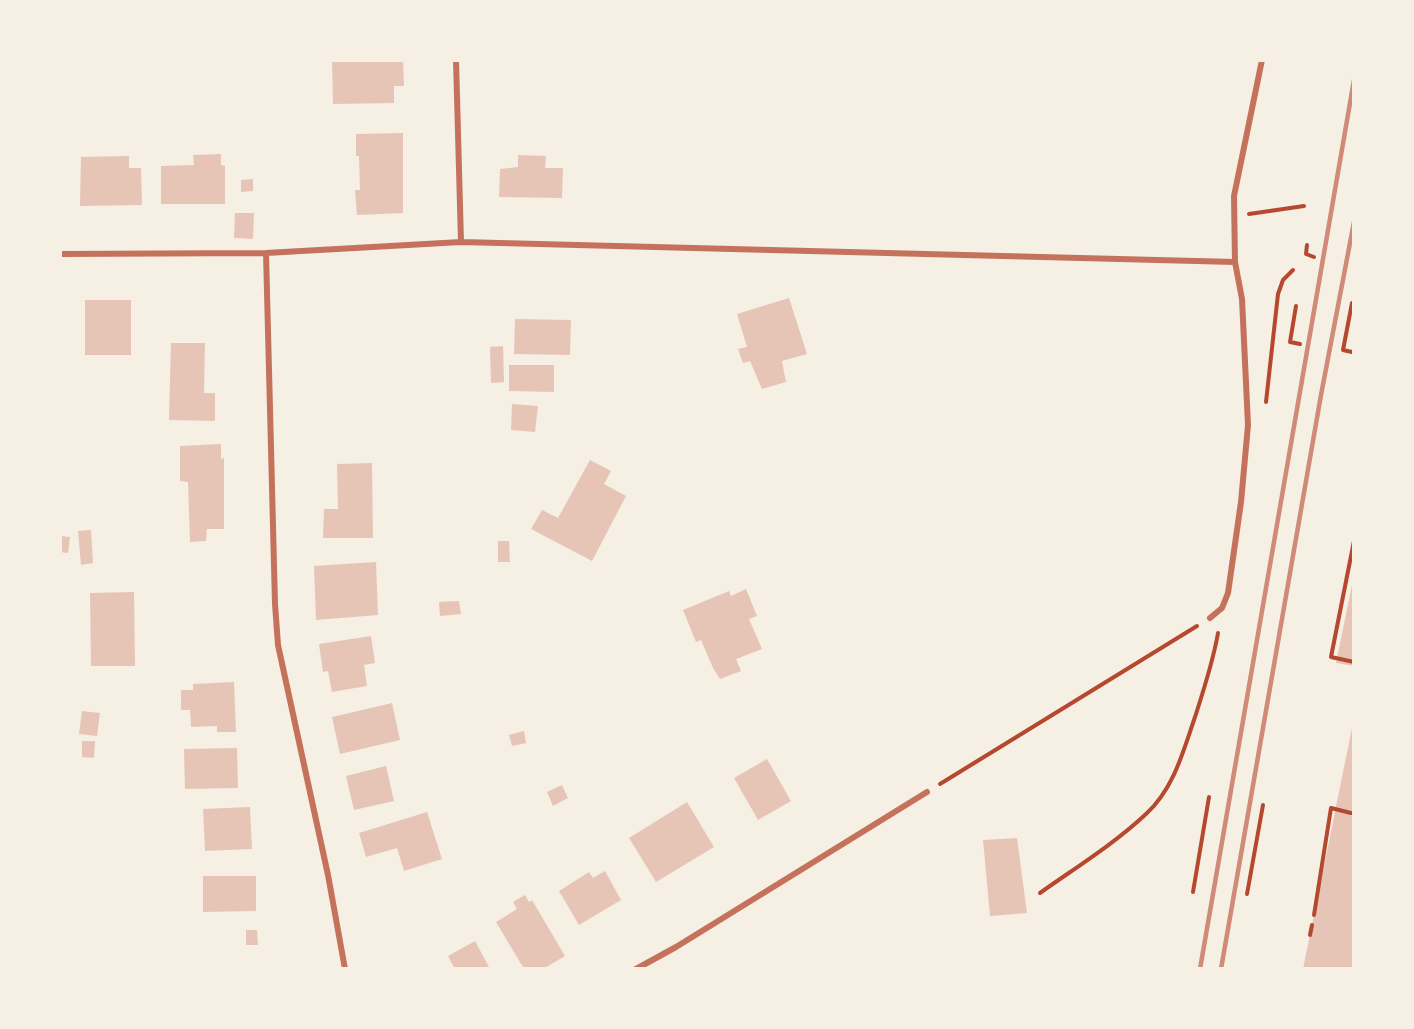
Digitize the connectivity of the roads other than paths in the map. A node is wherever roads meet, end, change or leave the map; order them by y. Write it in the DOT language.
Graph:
graph roads {
  1 [pos="456,60"];
  2 [pos="1262,60"];
  3 [pos="461,243"];
  4 [pos="266,253"];
  5 [pos="60,254"];
  6 [pos="1235,262"];
  7 [pos="1210,618"];
  8 [pos="927,792"];
  9 [pos="345,969"];
  10 [pos="636,969"];
  1 -- 3 [label="street"];
  2 -- 6 [label="street"];
  3 -- 4 [label="street"];
  3 -- 6 [label="street"];
  4 -- 5 [label="street"];
  4 -- 9 [label="street"];
  6 -- 7 [label="street"];
  8 -- 10 [label="street"];
}
